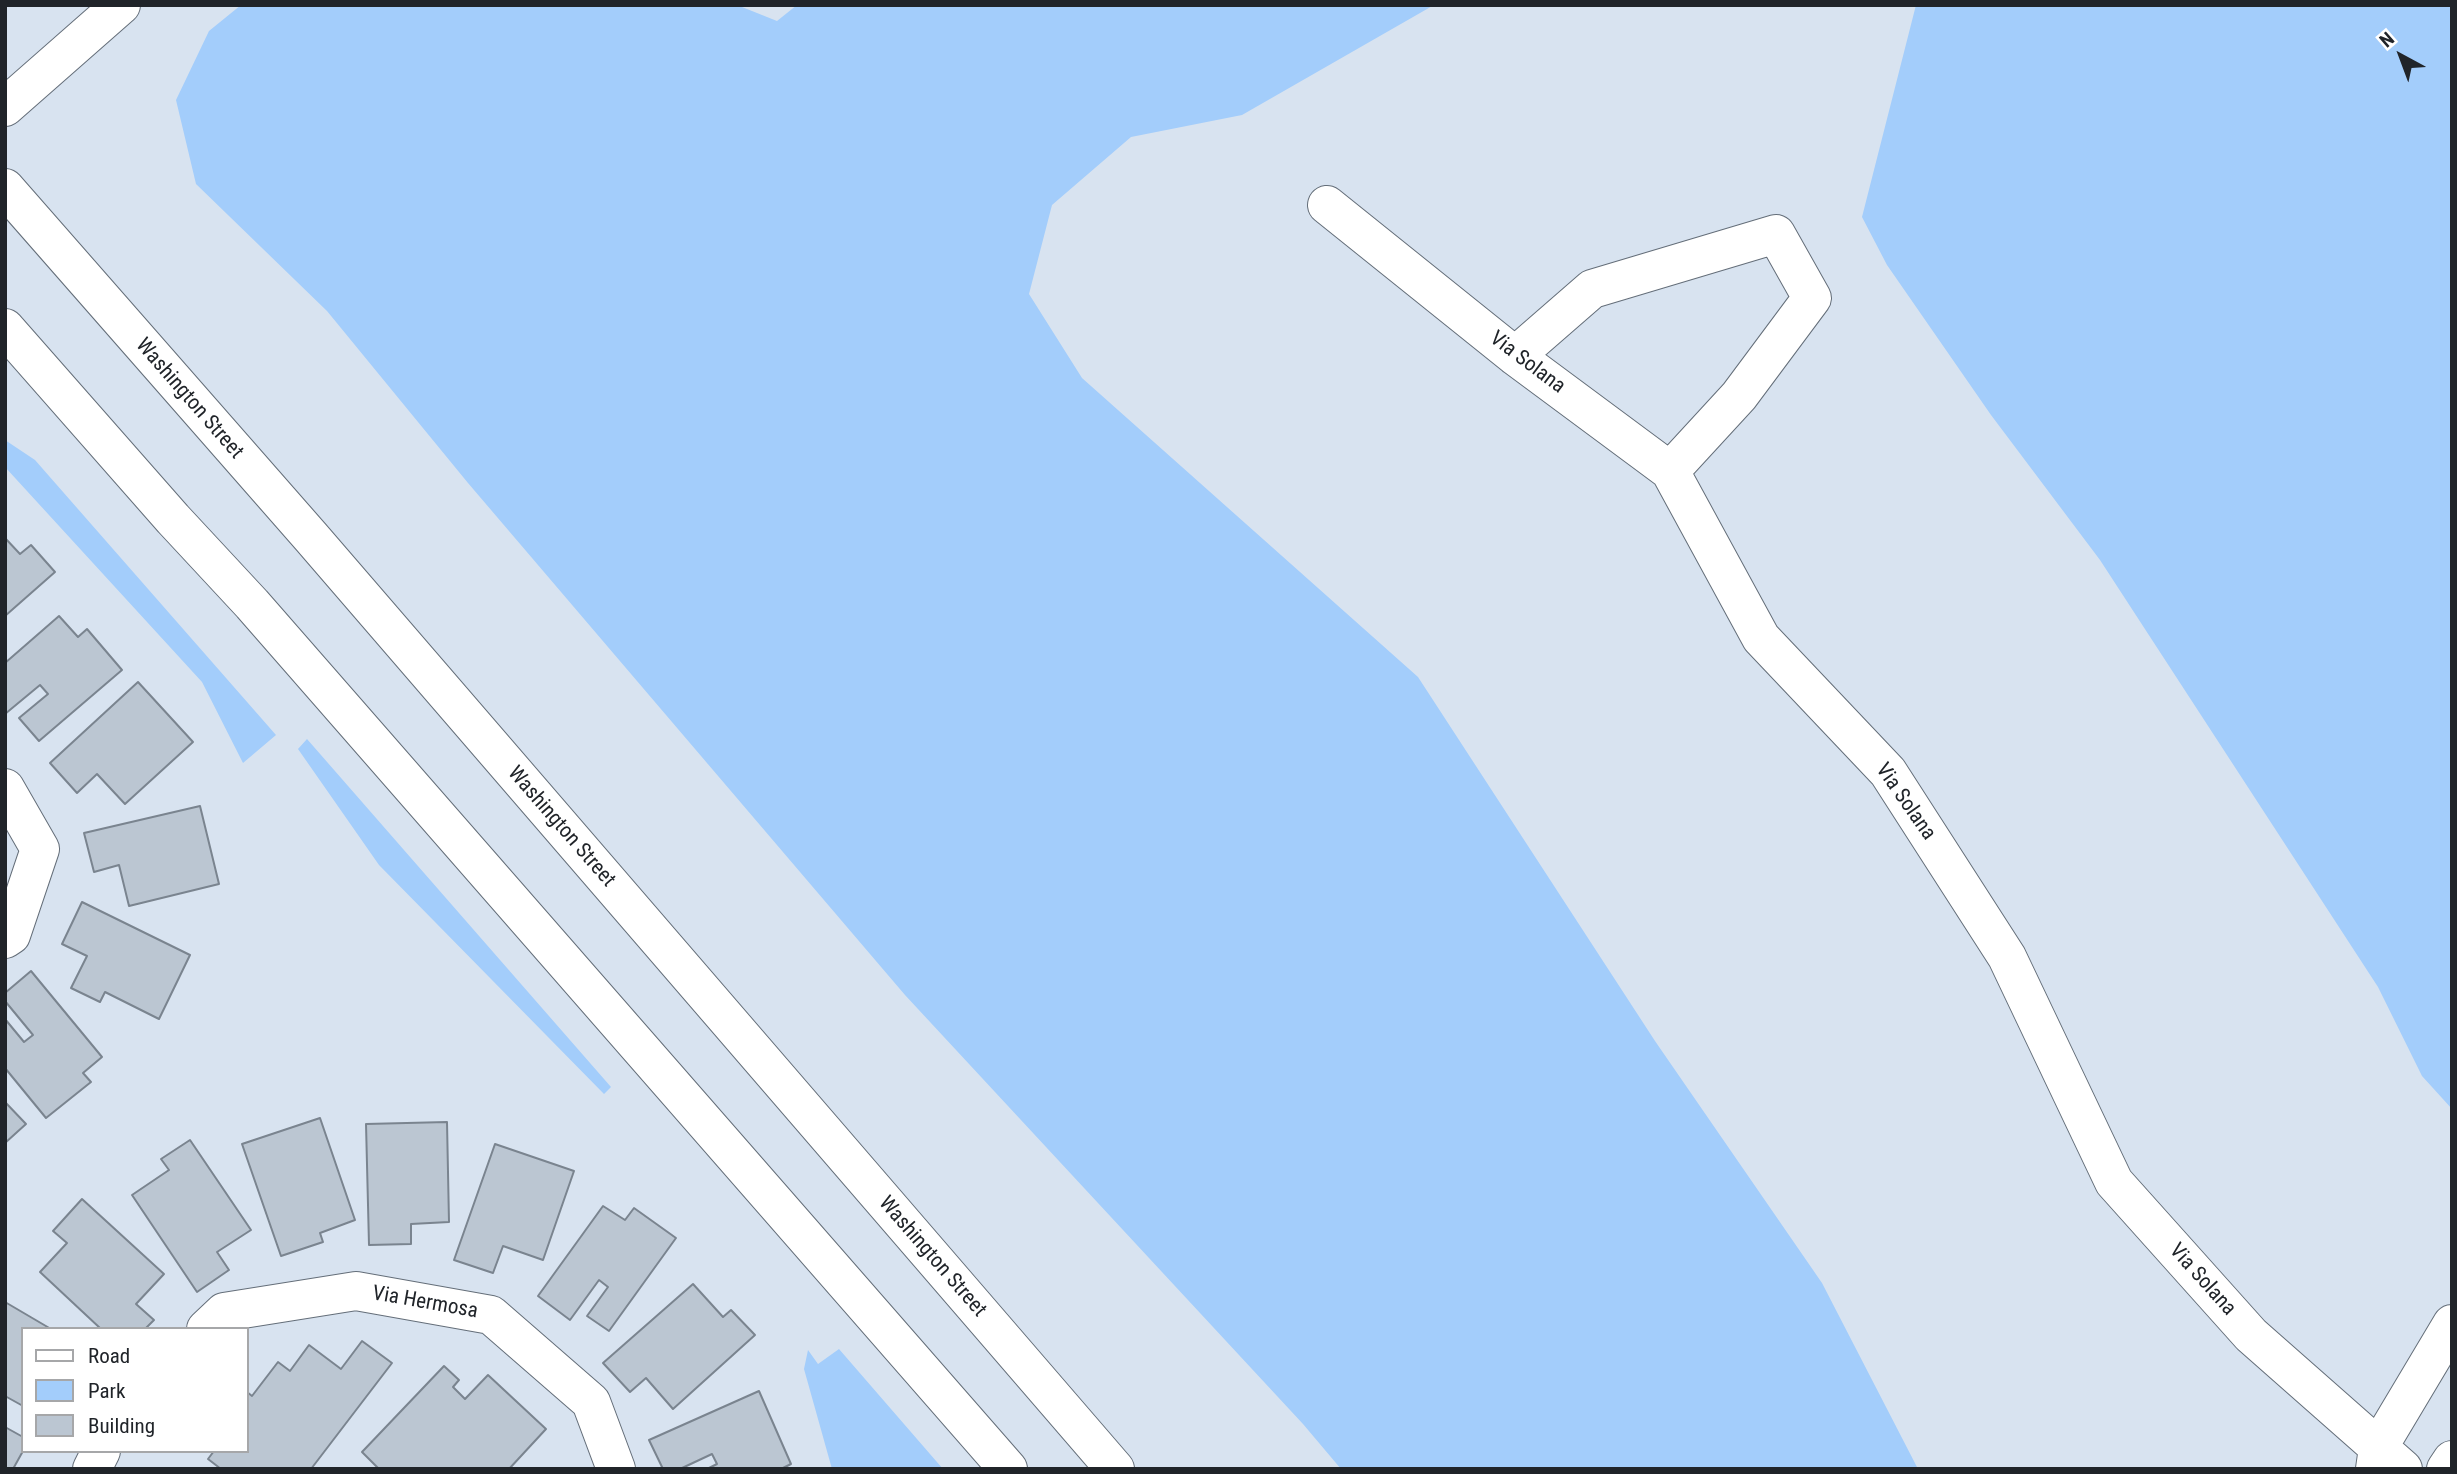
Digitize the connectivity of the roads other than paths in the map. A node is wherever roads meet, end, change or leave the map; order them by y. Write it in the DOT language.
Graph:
graph roads {
  1 [pos="121,5"];
  2 [pos="11,102"];
  3 [pos="5,188"];
  4 [pos="1327,205"];
  5 [pos="5,328"];
  6 [pos="1516,356"];
  7 [pos="1670,471"];
  8 [pos="5,789"];
  9 [pos="5,939"];
  10 [pos="2452,1324"];
  11 [pos="208,1327"];
  12 [pos="100,1453"];
  13 [pos="2452,1460"];
  14 [pos="2385,1462"];
  15 [pos="92,1469"];
  16 [pos="616,1469"];
  17 [pos="1008,1469"];
  18 [pos="1115,1469"];
  19 [pos="2446,1469"];
  1 -- 2 [label="main road"];
  3 -- 18 [label="main road, Washington Street"];
  4 -- 6 [label="main road, Via Solana"];
  5 -- 17 [label="main road"];
  6 -- 7 [label="main road, Via Solana"];
  6 -- 7 [label="main road"];
  7 -- 14 [label="main road, Via Solana"];
  8 -- 9 [label="main road"];
  10 -- 14 [label="main road"];
  11 -- 16 [label="main road, Via Hermosa"];
  12 -- 15 [label="main road"];
  13 -- 19 [label="main road"];
}
